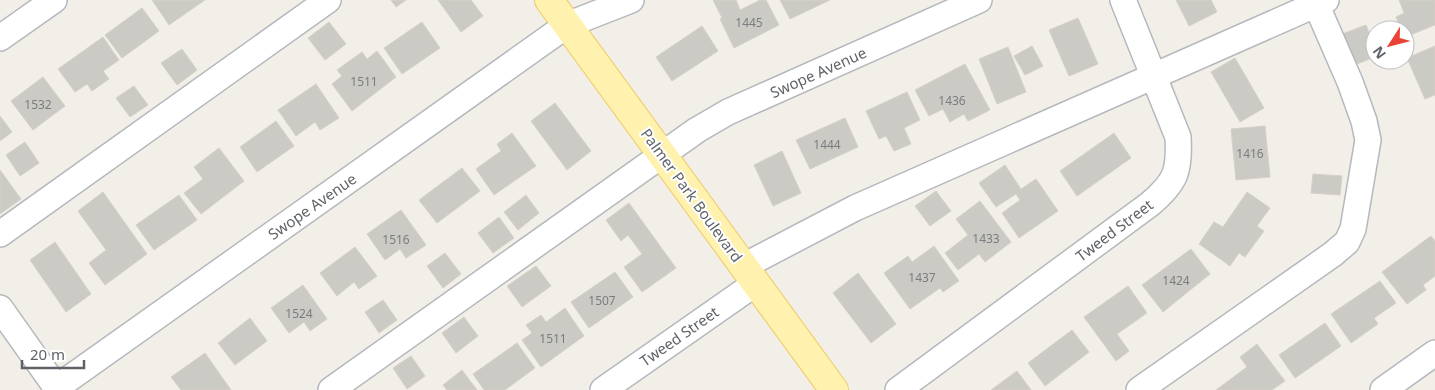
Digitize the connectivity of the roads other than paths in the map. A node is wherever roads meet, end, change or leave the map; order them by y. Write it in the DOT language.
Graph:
graph roads {
  1 [pos="54,0"];
  2 [pos="328,0"];
  3 [pos="549,0"];
  4 [pos="631,0"];
  5 [pos="979,0"];
  6 [pos="1123,0"];
  7 [pos="1321,2"];
  8 [pos="567,25"];
  9 [pos="0,38"];
  10 [pos="1154,77"];
  11 [pos="662,153"];
  12 [pos="0,234"];
  13 [pos="750,274"];
  14 [pos="0,308"];
  15 [pos="1435,353"];
  16 [pos="57,389"];
  17 [pos="332,390"];
  18 [pos="603,390"];
  19 [pos="834,390"];
  20 [pos="898,390"];
  21 [pos="1139,390"];
  22 [pos="1383,390"];
  1 -- 9 [label="street"];
  2 -- 12 [label="street"];
  3 -- 8 [label="main road, Palmer Park Boulevard"];
  4 -- 8 [label="street, Swope Avenue"];
  5 -- 11 [label="street, Swope Avenue"];
  6 -- 10 [label="street, Tweed Street"];
  7 -- 10 [label="street, Tweed Street"];
  7 -- 21 [label="street"];
  8 -- 11 [label="main road, Palmer Park Boulevard"];
  8 -- 16 [label="street, Swope Avenue"];
  10 -- 13 [label="street, Tweed Street"];
  10 -- 20 [label="street, Tweed Street"];
  11 -- 13 [label="main road, Palmer Park Boulevard"];
  11 -- 17 [label="street, Swope Avenue"];
  13 -- 18 [label="street, Tweed Street"];
  13 -- 19 [label="main road, Palmer Park Boulevard"];
  14 -- 16 [label="street"];
  15 -- 22 [label="street"];
}
